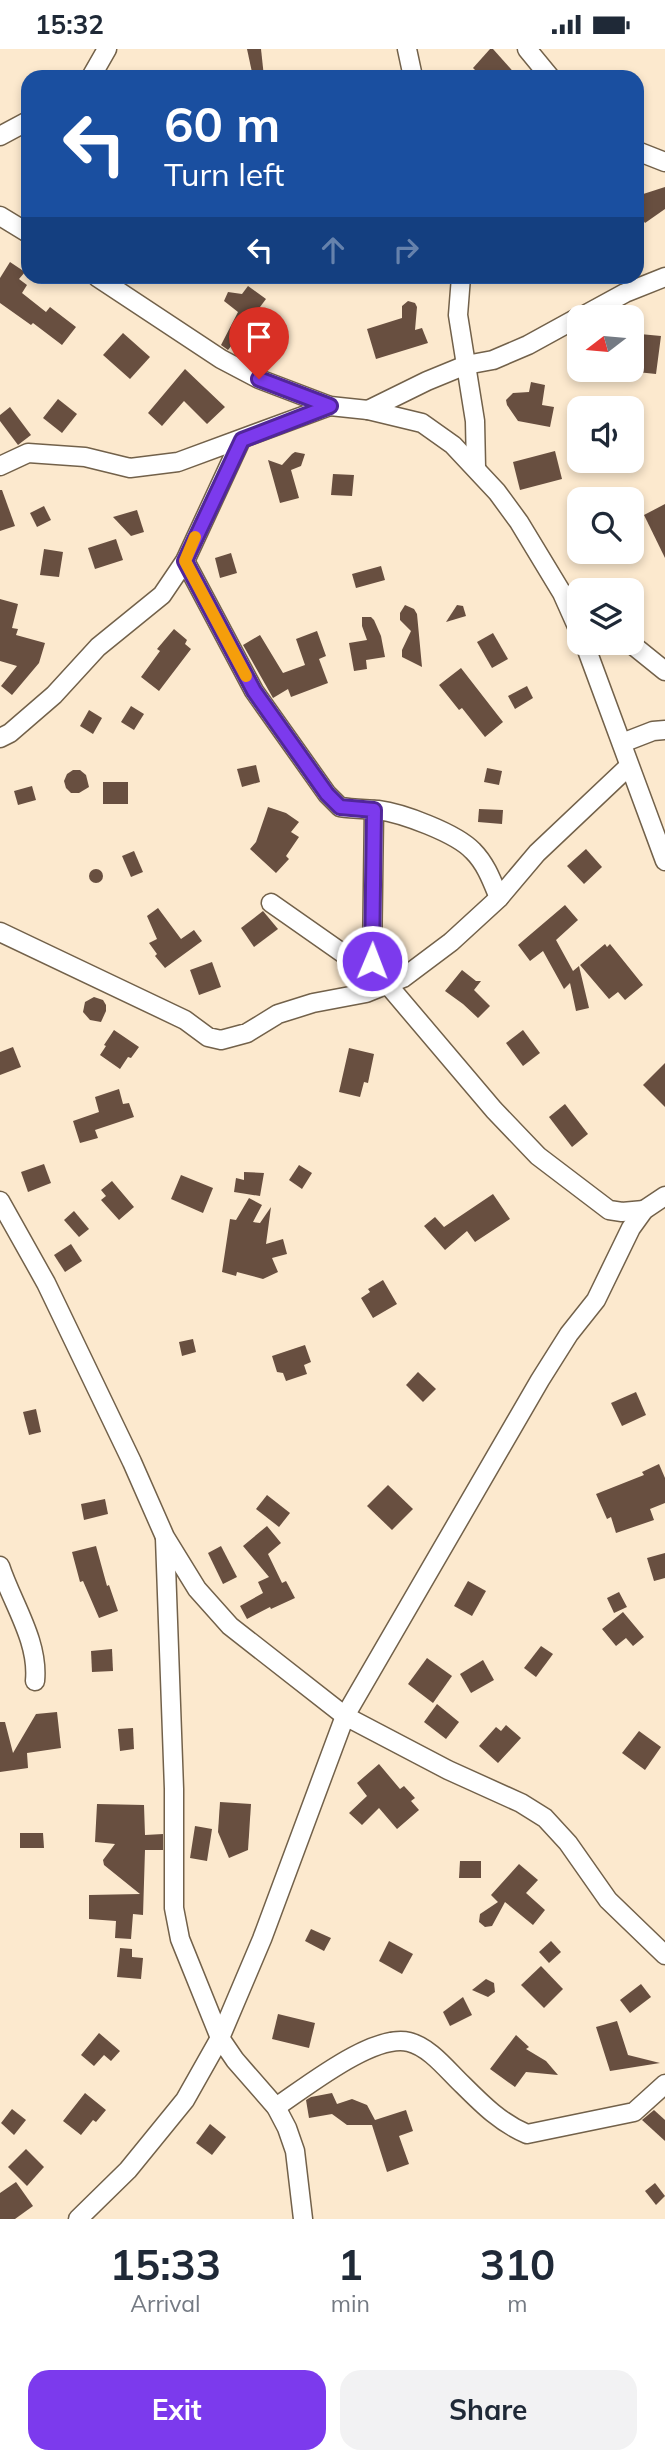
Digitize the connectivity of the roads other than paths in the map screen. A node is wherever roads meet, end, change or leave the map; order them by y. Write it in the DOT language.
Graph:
graph roads {
  1 [pos="107,49"];
  2 [pos="407,49"];
  3 [pos="527,49"];
  4 [pos="95,70"];
  5 [pos="412,70"];
  6 [pos="544,70"];
  7 [pos="21,125"];
  8 [pos="0,136"];
  9 [pos="644,154"];
  10 [pos="665,162"];
  11 [pos="0,216"];
  12 [pos="21,229"];
  13 [pos="665,277"];
  14 [pos="108,284"];
  15 [pos="460,284"];
  16 [pos="602,305"];
  17 [pos="567,324"];
  18 [pos="466,365"];
  19 [pos="330,406"];
  20 [pos="368,410"];
  21 [pos="242,440"];
  22 [pos="0,466"];
  23 [pos="476,468"];
  24 [pos="185,561"];
  25 [pos="562,593"];
  26 [pos="567,597"];
  27 [pos="567,604"];
  28 [pos="644,654"];
  29 [pos="589,655"];
  30 [pos="665,671"];
  31 [pos="665,730"];
  32 [pos="0,738"];
  33 [pos="622,743"];
  34 [pos="629,766"];
  35 [pos="374,810"];
  36 [pos="665,861"];
  37 [pos="499,898"];
  38 [pos="271,903"];
  39 [pos="0,932"];
  40 [pos="388,985"];
  41 [pos="665,1196"];
  42 [pos="0,1201"];
  43 [pos="644,1210"];
  44 [pos="165,1538"];
  45 [pos="0,1566"];
  46 [pos="35,1681"];
  47 [pos="345,1716"];
  48 [pos="665,1955"];
  49 [pos="220,2038"];
  50 [pos="665,2084"];
  51 [pos="276,2107"];
  52 [pos="78,2219"];
  53 [pos="303,2219"];
  1 -- 4 [label="street"];
  2 -- 5 [label="street"];
  3 -- 6 [label="street"];
  7 -- 8 [label="street"];
  9 -- 10 [label="street"];
  11 -- 12 [label="street"];
  13 -- 16 [label="street"];
  14 -- 19 [label="street"];
  15 -- 18 [label="street"];
  17 -- 18 [label="street"];
  18 -- 20 [label="street"];
  18 -- 23 [label="street"];
  19 -- 20 [label="street"];
  19 -- 21 [label="street"];
  20 -- 23 [label="street"];
  21 -- 22 [label="street"];
  21 -- 24 [label="street"];
  23 -- 25 [label="street"];
  24 -- 32 [label="street"];
  24 -- 35 [label="street"];
  25 -- 26 [label="street"];
  25 -- 27 [label="street"];
  28 -- 30 [label="street"];
  29 -- 33 [label="street"];
  31 -- 33 [label="street"];
  33 -- 34 [label="street"];
  34 -- 36 [label="street"];
  34 -- 37 [label="street"];
  35 -- 37 [label="street"];
  35 -- 40 [label="street"];
  37 -- 40 [label="street"];
  38 -- 40 [label="street"];
  39 -- 40 [label="street"];
  40 -- 43 [label="street"];
  41 -- 43 [label="street"];
  42 -- 44 [label="street"];
  43 -- 47 [label="street"];
  44 -- 47 [label="street"];
  44 -- 49 [label="street"];
  45 -- 46 [label="street"];
  47 -- 48 [label="street"];
  47 -- 49 [label="street"];
  49 -- 51 [label="street"];
  49 -- 52 [label="street"];
  50 -- 51 [label="street"];
  51 -- 53 [label="street"];
}
